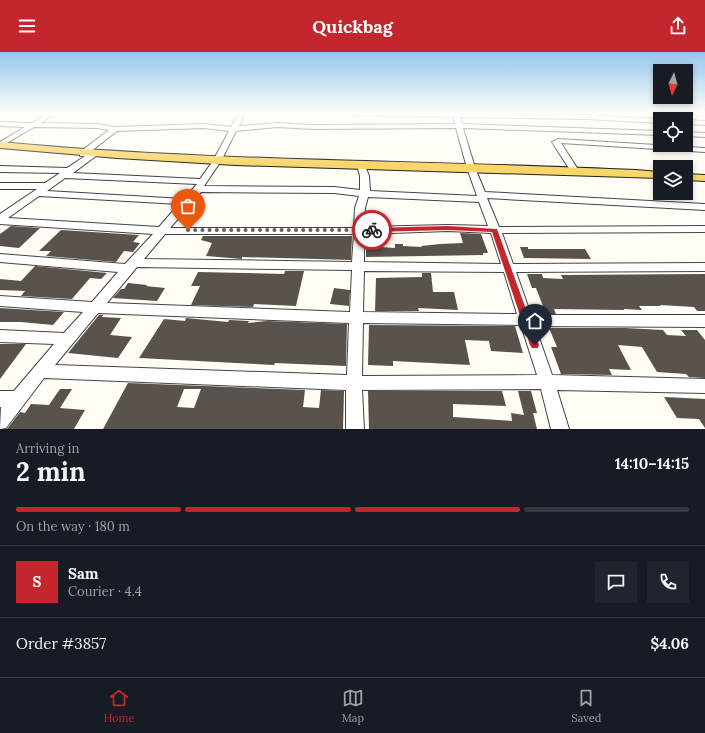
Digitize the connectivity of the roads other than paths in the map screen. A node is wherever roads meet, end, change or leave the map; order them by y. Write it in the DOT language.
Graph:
graph roads {
  1 [pos="23,131"];
  2 [pos="113,131"];
  3 [pos="232,131"];
  4 [pos="461,131"];
  5 [pos="627,131"];
  6 [pos="653,132"];
  7 [pos="693,134"];
  8 [pos="705,135"];
  9 [pos="0,145"];
  10 [pos="705,150"];
  11 [pos="88,154"];
  12 [pos="217,161"];
  13 [pos="361,165"];
  14 [pos="472,168"];
  15 [pos="0,169"];
  16 [pos="576,171"];
  17 [pos="67,173"];
  18 [pos="653,175"];
  19 [pos="693,177"];
  20 [pos="705,178"];
  21 [pos="0,186"];
  22 [pos="48,186"];
  23 [pos="200,186"];
  24 [pos="38,193"];
  25 [pos="366,194"];
  26 [pos="482,197"];
  27 [pos="186,202"];
  28 [pos="705,207"];
  29 [pos="2,222"];
  30 [pos="705,229"];
  31 [pos="360,230"];
  32 [pos="495,230"];
  33 [pos="162,231"];
  34 [pos="0,258"];
  35 [pos="132,266"];
  36 [pos="359,267"];
  37 [pos="507,267"];
  38 [pos="705,267"];
  39 [pos="0,301"];
  40 [pos="94,309"];
  41 [pos="357,319"];
  42 [pos="526,321"];
  43 [pos="705,321"];
  44 [pos="0,336"];
  45 [pos="68,339"];
  46 [pos="40,371"];
  47 [pos="547,382"];
  48 [pos="354,383"];
  49 [pos="705,386"];
  50 [pos="18,398"];
  51 [pos="0,399"];
  52 [pos="0,422"];
  53 [pos="355,429"];
  54 [pos="560,429"];
  1 -- 9 [label="street"];
  2 -- 11 [label="street"];
  3 -- 12 [label="street"];
  4 -- 14 [label="street"];
  5 -- 6 [label="street"];
  7 -- 8 [label="street"];
  9 -- 11 [label="main road"];
  10 -- 16 [label="street"];
  11 -- 12 [label="main road"];
  11 -- 17 [label="street"];
  12 -- 13 [label="main road"];
  12 -- 23 [label="street"];
  13 -- 14 [label="main road"];
  13 -- 25 [label="street"];
  14 -- 16 [label="main road"];
  14 -- 26 [label="street"];
  15 -- 17 [label="street"];
  16 -- 18 [label="main road"];
  17 -- 22 [label="street"];
  17 -- 23 [label="street"];
  19 -- 20 [label="main road"];
  21 -- 22 [label="street"];
  22 -- 24 [label="street"];
  23 -- 25 [label="street"];
  23 -- 27 [label="street"];
  24 -- 27 [label="street"];
  24 -- 29 [label="street"];
  25 -- 26 [label="street"];
  25 -- 31 [label="street"];
  26 -- 28 [label="street"];
  26 -- 32 [label="street"];
  27 -- 33 [label="street"];
  29 -- 33 [label="street"];
  30 -- 32 [label="street"];
  31 -- 32 [label="street"];
  31 -- 33 [label="street"];
  31 -- 36 [label="street"];
  32 -- 37 [label="street"];
  33 -- 35 [label="street"];
  34 -- 35 [label="street"];
  35 -- 36 [label="street"];
  35 -- 40 [label="street"];
  36 -- 37 [label="street"];
  36 -- 41 [label="street"];
  37 -- 38 [label="street"];
  37 -- 42 [label="street"];
  39 -- 40 [label="street"];
  40 -- 41 [label="street"];
  40 -- 45 [label="street"];
  41 -- 42 [label="street"];
  41 -- 48 [label="street"];
  42 -- 43 [label="street"];
  42 -- 47 [label="street"];
  44 -- 45 [label="street"];
  45 -- 46 [label="street"];
  46 -- 48 [label="street"];
  46 -- 50 [label="street"];
  47 -- 48 [label="street"];
  47 -- 49 [label="street"];
  47 -- 54 [label="street"];
  48 -- 53 [label="street"];
  50 -- 51 [label="street"];
  50 -- 52 [label="street"];
}
